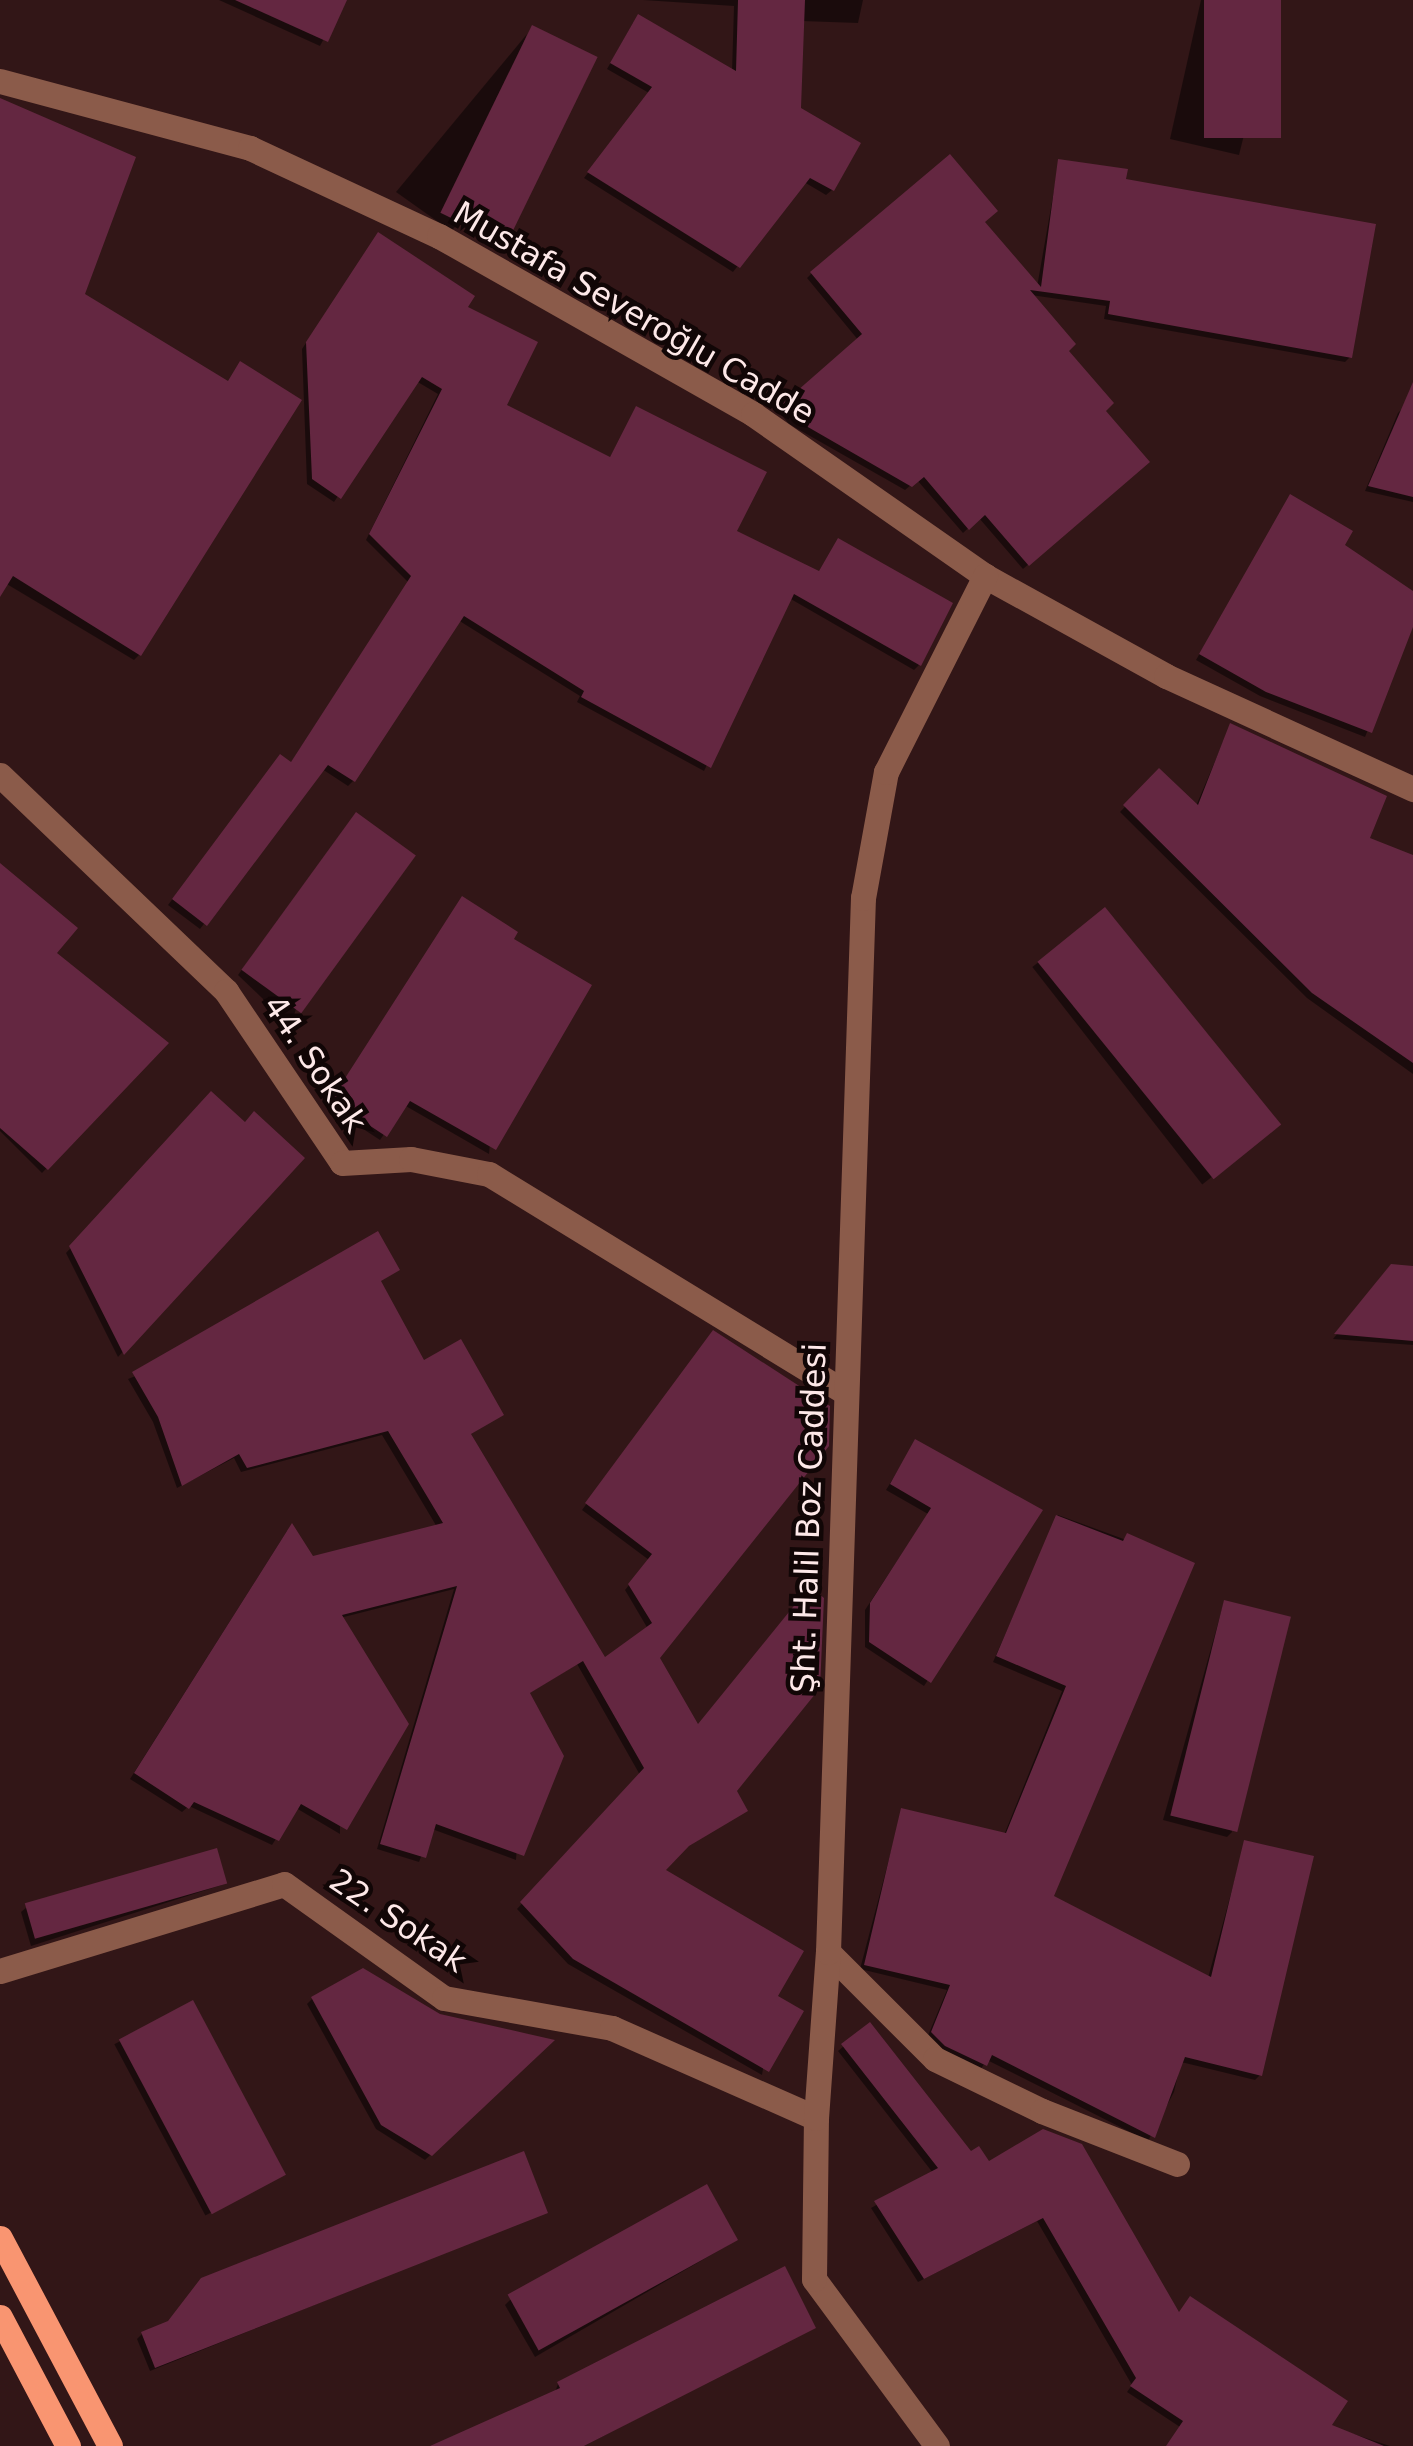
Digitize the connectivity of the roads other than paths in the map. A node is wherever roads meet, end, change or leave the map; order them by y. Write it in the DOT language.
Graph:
graph roads {
  1 [pos="0,82"];
  2 [pos="985,576"];
  3 [pos="0,776"];
  4 [pos="1413,789"];
  5 [pos="845,1392"];
  6 [pos="828,1952"];
  7 [pos="0,1972"];
  8 [pos="816,2118"];
  9 [pos="1177,2164"];
  10 [pos="0,2238"];
  11 [pos="0,2317"];
  12 [pos="68,2446"];
  13 [pos="110,2446"];
  14 [pos="937,2446"];
  1 -- 2 [label="street, Mustafa Severoğlu Cadde"];
  2 -- 4 [label="street, Mustafa Severoğlu Cadde"];
  2 -- 5 [label="street, Şht. Halil Boz Caddesi"];
  3 -- 5 [label="street, 44. Sokak"];
  5 -- 6 [label="street, Şht. Halil Boz Caddesi"];
  6 -- 8 [label="street, Şht. Halil Boz Caddesi"];
  6 -- 9 [label="street"];
  7 -- 8 [label="street, 22. Sokak"];
  8 -- 14 [label="street, Şht. Halil Boz Caddesi"];
  10 -- 13 [label="main road"];
  11 -- 12 [label="main road"];
}
